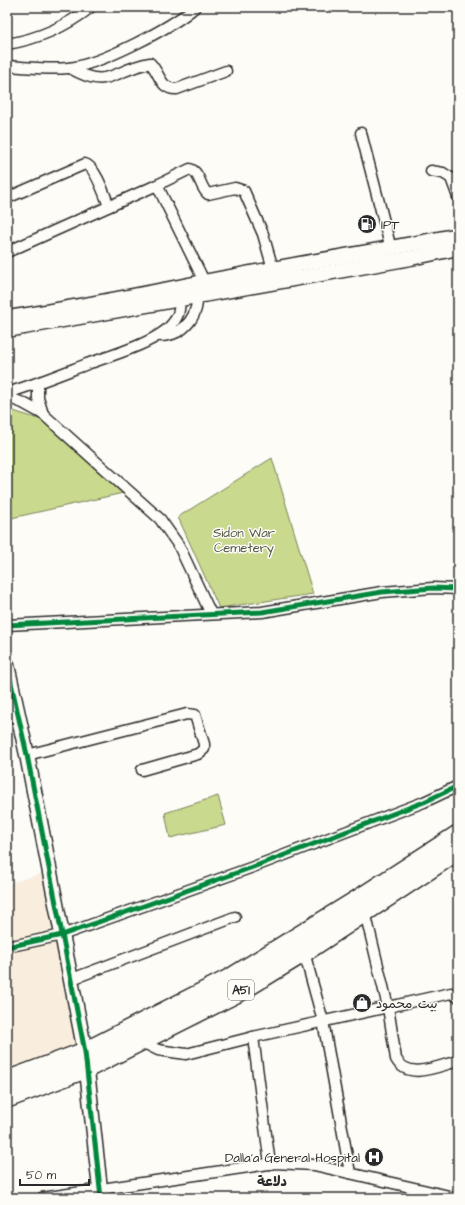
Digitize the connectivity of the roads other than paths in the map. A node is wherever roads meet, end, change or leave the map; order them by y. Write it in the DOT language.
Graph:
graph roads {
  1 [pos="91,7"];
  2 [pos="195,7"];
  3 [pos="7,44"];
  4 [pos="7,66"];
  5 [pos="70,68"];
  6 [pos="226,71"];
  7 [pos="361,133"];
  8 [pos="431,171"];
  9 [pos="156,185"];
  10 [pos="458,197"];
  11 [pos="7,198"];
  12 [pos="109,206"];
  13 [pos="458,235"];
  14 [pos="458,248"];
  15 [pos="392,249"];
  16 [pos="413,251"];
  17 [pos="7,252"];
  18 [pos="273,269"];
  19 [pos="199,288"];
  20 [pos="178,294"];
  21 [pos="7,318"];
  22 [pos="7,330"];
  23 [pos="159,336"];
  24 [pos="38,383"];
  25 [pos="7,393"];
  26 [pos="7,397"];
  27 [pos="43,414"];
  28 [pos="458,589"];
  29 [pos="211,614"];
  30 [pos="7,625"];
  31 [pos="7,665"];
  32 [pos="27,755"];
  33 [pos="142,770"];
  34 [pos="458,786"];
  35 [pos="458,835"];
  36 [pos="458,850"];
  37 [pos="364,912"];
  38 [pos="235,917"];
  39 [pos="62,935"];
  40 [pos="7,947"];
  41 [pos="304,952"];
  42 [pos="72,979"];
  43 [pos="458,997"];
  44 [pos="388,1007"];
  45 [pos="323,1021"];
  46 [pos="253,1037"];
  47 [pos="140,1041"];
  48 [pos="86,1060"];
  49 [pos="458,1061"];
  50 [pos="7,1081"];
  51 [pos="7,1098"];
  52 [pos="270,1164"];
  53 [pos="350,1173"];
  54 [pos="101,1193"];
  55 [pos="42,1198"];
  56 [pos="458,1198"];
  1 -- 3 [label="street"];
  2 -- 5 [label="street"];
  4 -- 5 [label="street"];
  5 -- 6 [label="street"];
  7 -- 15 [label="street"];
  8 -- 10 [label="street"];
  9 -- 12 [label="street"];
  9 -- 18 [label="street"];
  9 -- 19 [label="street"];
  11 -- 12 [label="street"];
  12 -- 17 [label="street"];
  13 -- 16 [label="main road"];
  14 -- 16 [label="main road"];
  15 -- 16 [label="main road"];
  15 -- 18 [label="main road"];
  16 -- 19 [label="main road"];
  18 -- 19 [label="main road"];
  19 -- 20 [label="main road"];
  19 -- 23 [label="street"];
  20 -- 21 [label="main road"];
  20 -- 22 [label="main road"];
  20 -- 23 [label="street"];
  23 -- 24 [label="street"];
  24 -- 25 [label="street"];
  24 -- 27 [label="street"];
  26 -- 27 [label="street"];
  27 -- 29 [label="street"];
  28 -- 29 [label="street"];
  29 -- 30 [label="street"];
  31 -- 32 [label="main road"];
  32 -- 33 [label="street"];
  32 -- 39 [label="main road"];
  34 -- 39 [label="street"];
  35 -- 48 [label="highway, A51"];
  36 -- 37 [label="highway, A51"];
  37 -- 41 [label="highway, A51"];
  37 -- 44 [label="street"];
  38 -- 42 [label="street"];
  39 -- 40 [label="street"];
  39 -- 42 [label="main road"];
  41 -- 45 [label="street"];
  41 -- 47 [label="highway, A51"];
  42 -- 48 [label="main road"];
  43 -- 44 [label="street"];
  44 -- 45 [label="street"];
  44 -- 49 [label="street"];
  45 -- 46 [label="street"];
  45 -- 53 [label="street"];
  46 -- 47 [label="street"];
  46 -- 52 [label="street"];
  47 -- 48 [label="highway, A51"];
  48 -- 50 [label="highway, A51"];
  48 -- 51 [label="highway, A51"];
  48 -- 54 [label="main road"];
  52 -- 53 [label="street"];
  52 -- 54 [label="street"];
  53 -- 56 [label="street"];
  54 -- 55 [label="street"];
}
